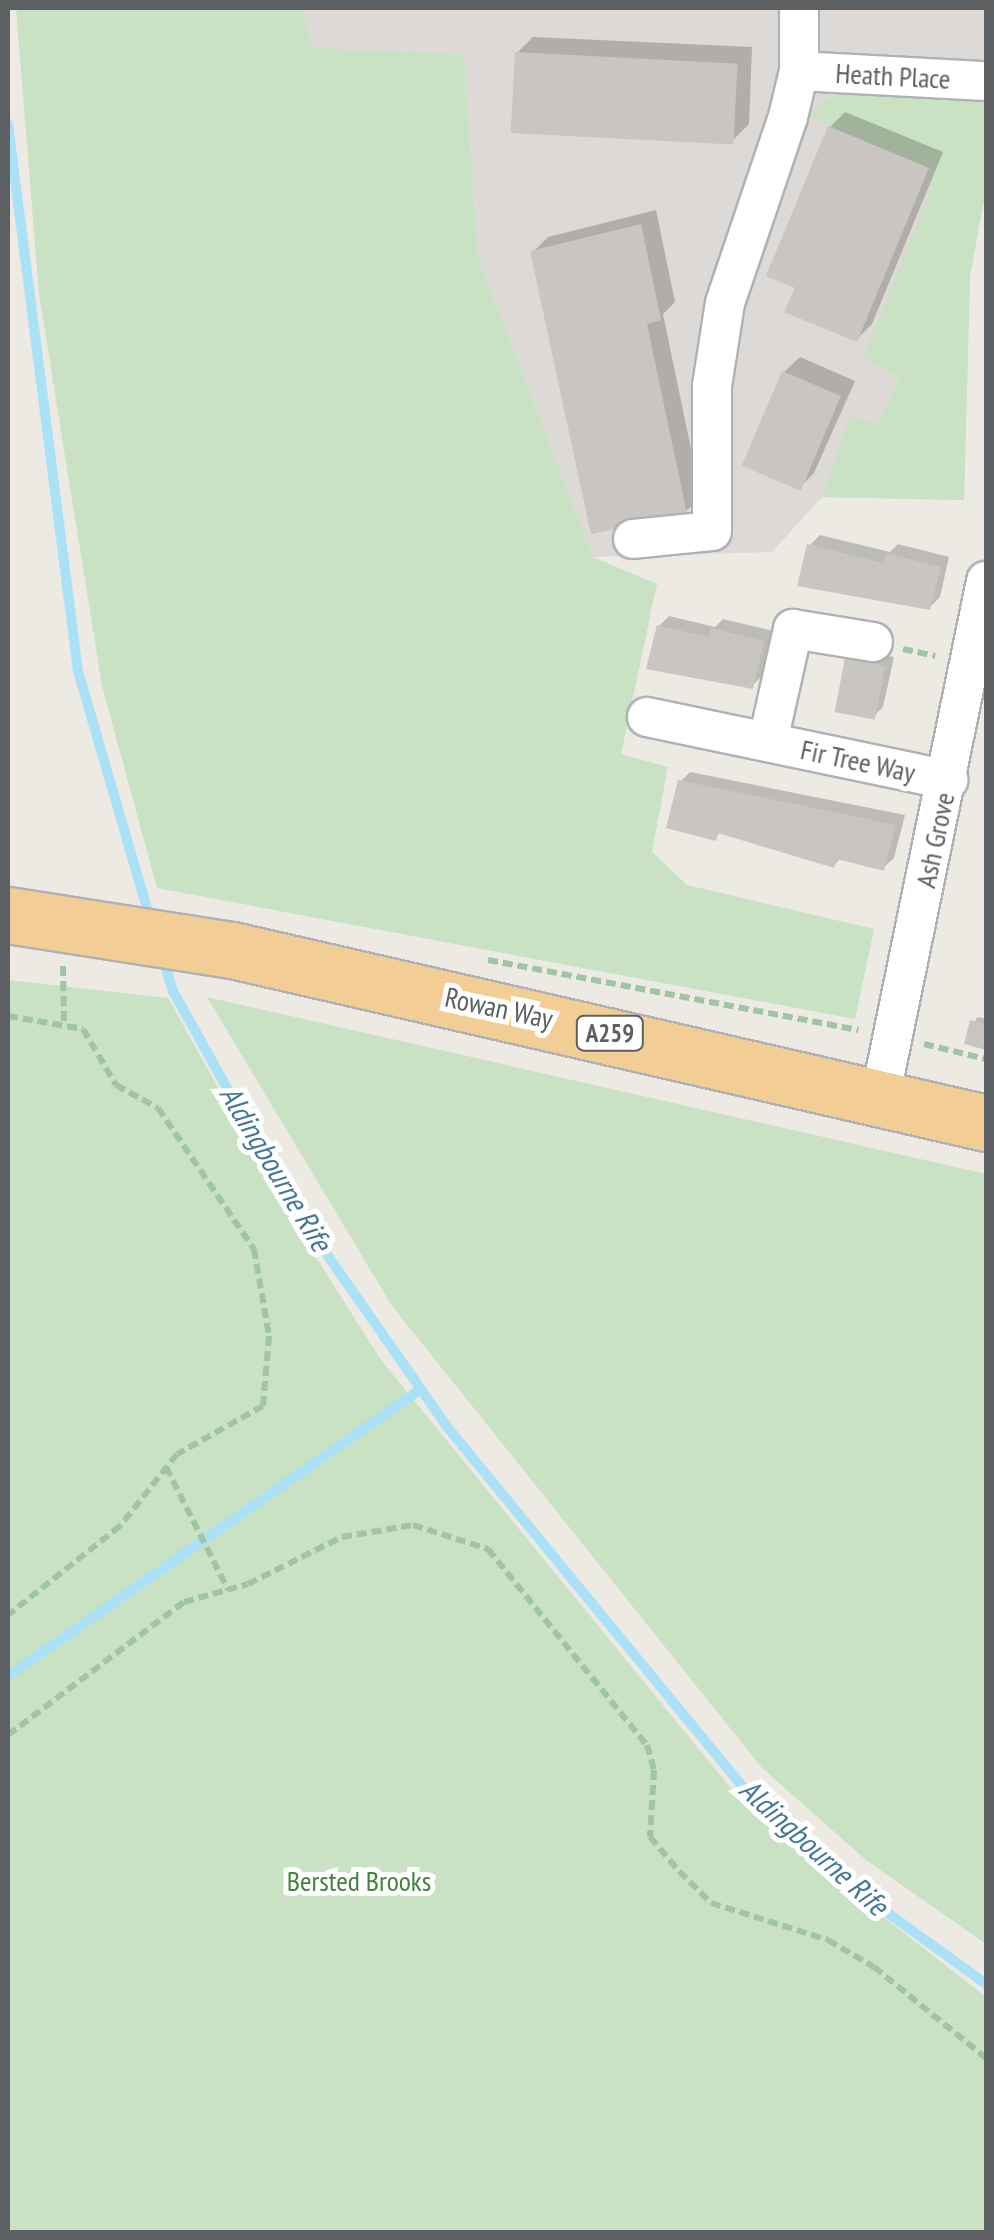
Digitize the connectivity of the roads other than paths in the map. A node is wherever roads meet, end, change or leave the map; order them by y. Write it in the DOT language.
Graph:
graph roads {
  1 [pos="799,8"];
  2 [pos="799,70"];
  3 [pos="986,81"];
  4 [pos="633,539"];
  5 [pos="985,605"];
  6 [pos="873,642"];
  7 [pos="647,717"];
  8 [pos="768,741"];
  9 [pos="948,780"];
  10 [pos="8,915"];
  11 [pos="880,1098"];
  12 [pos="986,1123"];
  1 -- 2 [label="street, Heath Place"];
  2 -- 3 [label="street, Heath Place"];
  2 -- 4 [label="street, Heath Place"];
  5 -- 9 [label="street, Ash Grove"];
  6 -- 8 [label="street, Fir Tree Way"];
  7 -- 8 [label="street, Fir Tree Way"];
  8 -- 9 [label="street, Fir Tree Way"];
  9 -- 11 [label="street, Ash Grove"];
  10 -- 11 [label="highway, Rowan Way / A259"];
  11 -- 12 [label="highway, Rowan Way / A259"];
}
